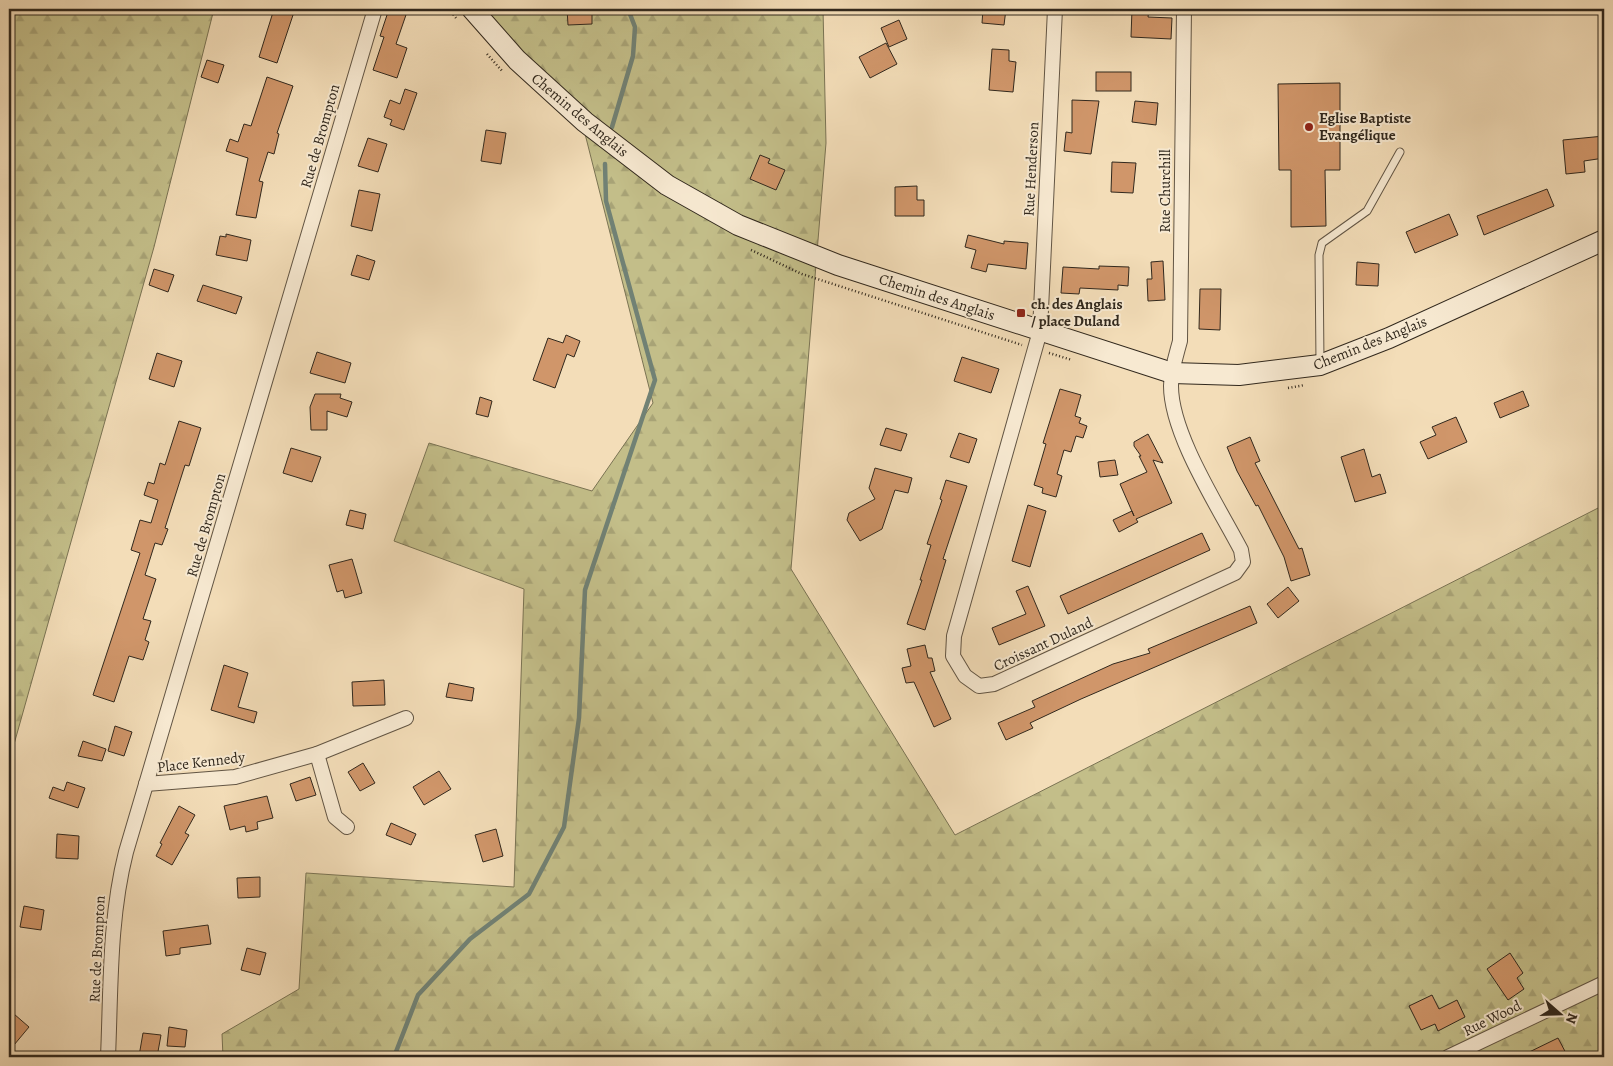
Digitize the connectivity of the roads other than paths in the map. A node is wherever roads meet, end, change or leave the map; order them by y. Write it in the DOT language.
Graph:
graph roads {
  1 [pos="375,9"];
  2 [pos="1055,9"];
  3 [pos="1184,9"];
  4 [pos="464,14"];
  5 [pos="1400,152"];
  6 [pos="1604,240"];
  7 [pos="1040,331"];
  8 [pos="1320,366"];
  9 [pos="1172,373"];
  10 [pos="406,718"];
  11 [pos="317,754"];
  12 [pos="146,784"];
  13 [pos="347,827"];
  14 [pos="1604,983"];
  15 [pos="108,1057"];
  16 [pos="1448,1057"];
  1 -- 12 [label="street, Rue de Brompton"];
  2 -- 7 [label="street, Rue Henderson"];
  3 -- 9 [label="street, Rue Churchill"];
  4 -- 7 [label="street, Chemin des Anglais"];
  5 -- 8 [label="lane"];
  6 -- 8 [label="street, Chemin des Anglais"];
  7 -- 9 [label="street, Chemin des Anglais"];
  7 -- 9 [label="street, Croissant Duland"];
  8 -- 9 [label="street, Chemin des Anglais"];
  10 -- 11 [label="street, Place Kennedy"];
  11 -- 12 [label="street, Place Kennedy"];
  11 -- 13 [label="street"];
  12 -- 15 [label="street, Rue de Brompton"];
  14 -- 16 [label="street, Rue Wood"];
}
